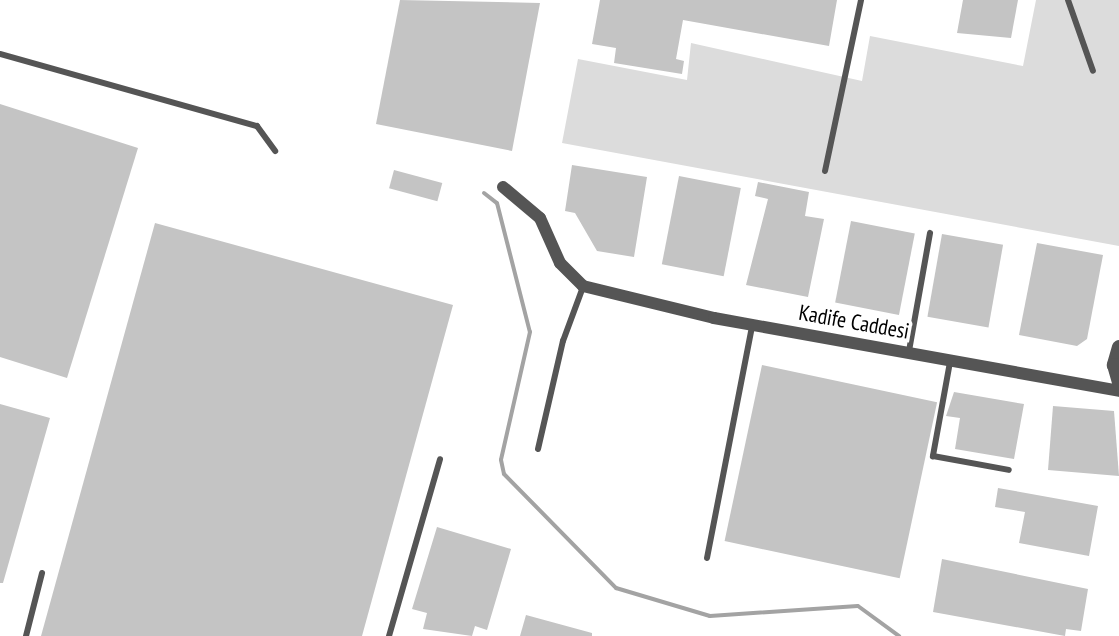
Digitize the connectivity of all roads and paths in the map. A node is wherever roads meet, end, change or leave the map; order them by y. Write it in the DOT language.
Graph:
graph roads {
  1 [pos="861,0"];
  2 [pos="1068,0"];
  3 [pos="0,54"];
  4 [pos="1093,71"];
  5 [pos="275,151"];
  6 [pos="825,171"];
  7 [pos="503,187"];
  8 [pos="930,233"];
  9 [pos="583,286"];
  10 [pos="753,325"];
  11 [pos="1119,347"];
  12 [pos="909,351"];
  13 [pos="951,359"];
  14 [pos="1119,382"];
  15 [pos="1119,391"];
  16 [pos="538,449"];
  17 [pos="440,459"];
  18 [pos="1009,470"];
  19 [pos="707,558"];
  20 [pos="42,573"];
  21 [pos="26,636"];
  22 [pos="389,636"];
  1 -- 6 [label="lane"];
  2 -- 4 [label="lane"];
  3 -- 5 [label="lane"];
  7 -- 9 [label="street"];
  8 -- 12 [label="lane"];
  9 -- 10 [label="street, Kadife Caddesi"];
  9 -- 16 [label="lane"];
  10 -- 12 [label="street, Kadife Caddesi"];
  10 -- 19 [label="lane"];
  11 -- 14 [label="street"];
  12 -- 13 [label="street, Kadife Caddesi"];
  13 -- 15 [label="street, Kadife Caddesi"];
  13 -- 18 [label="lane"];
  17 -- 22 [label="lane"];
  20 -- 21 [label="lane"];
}
